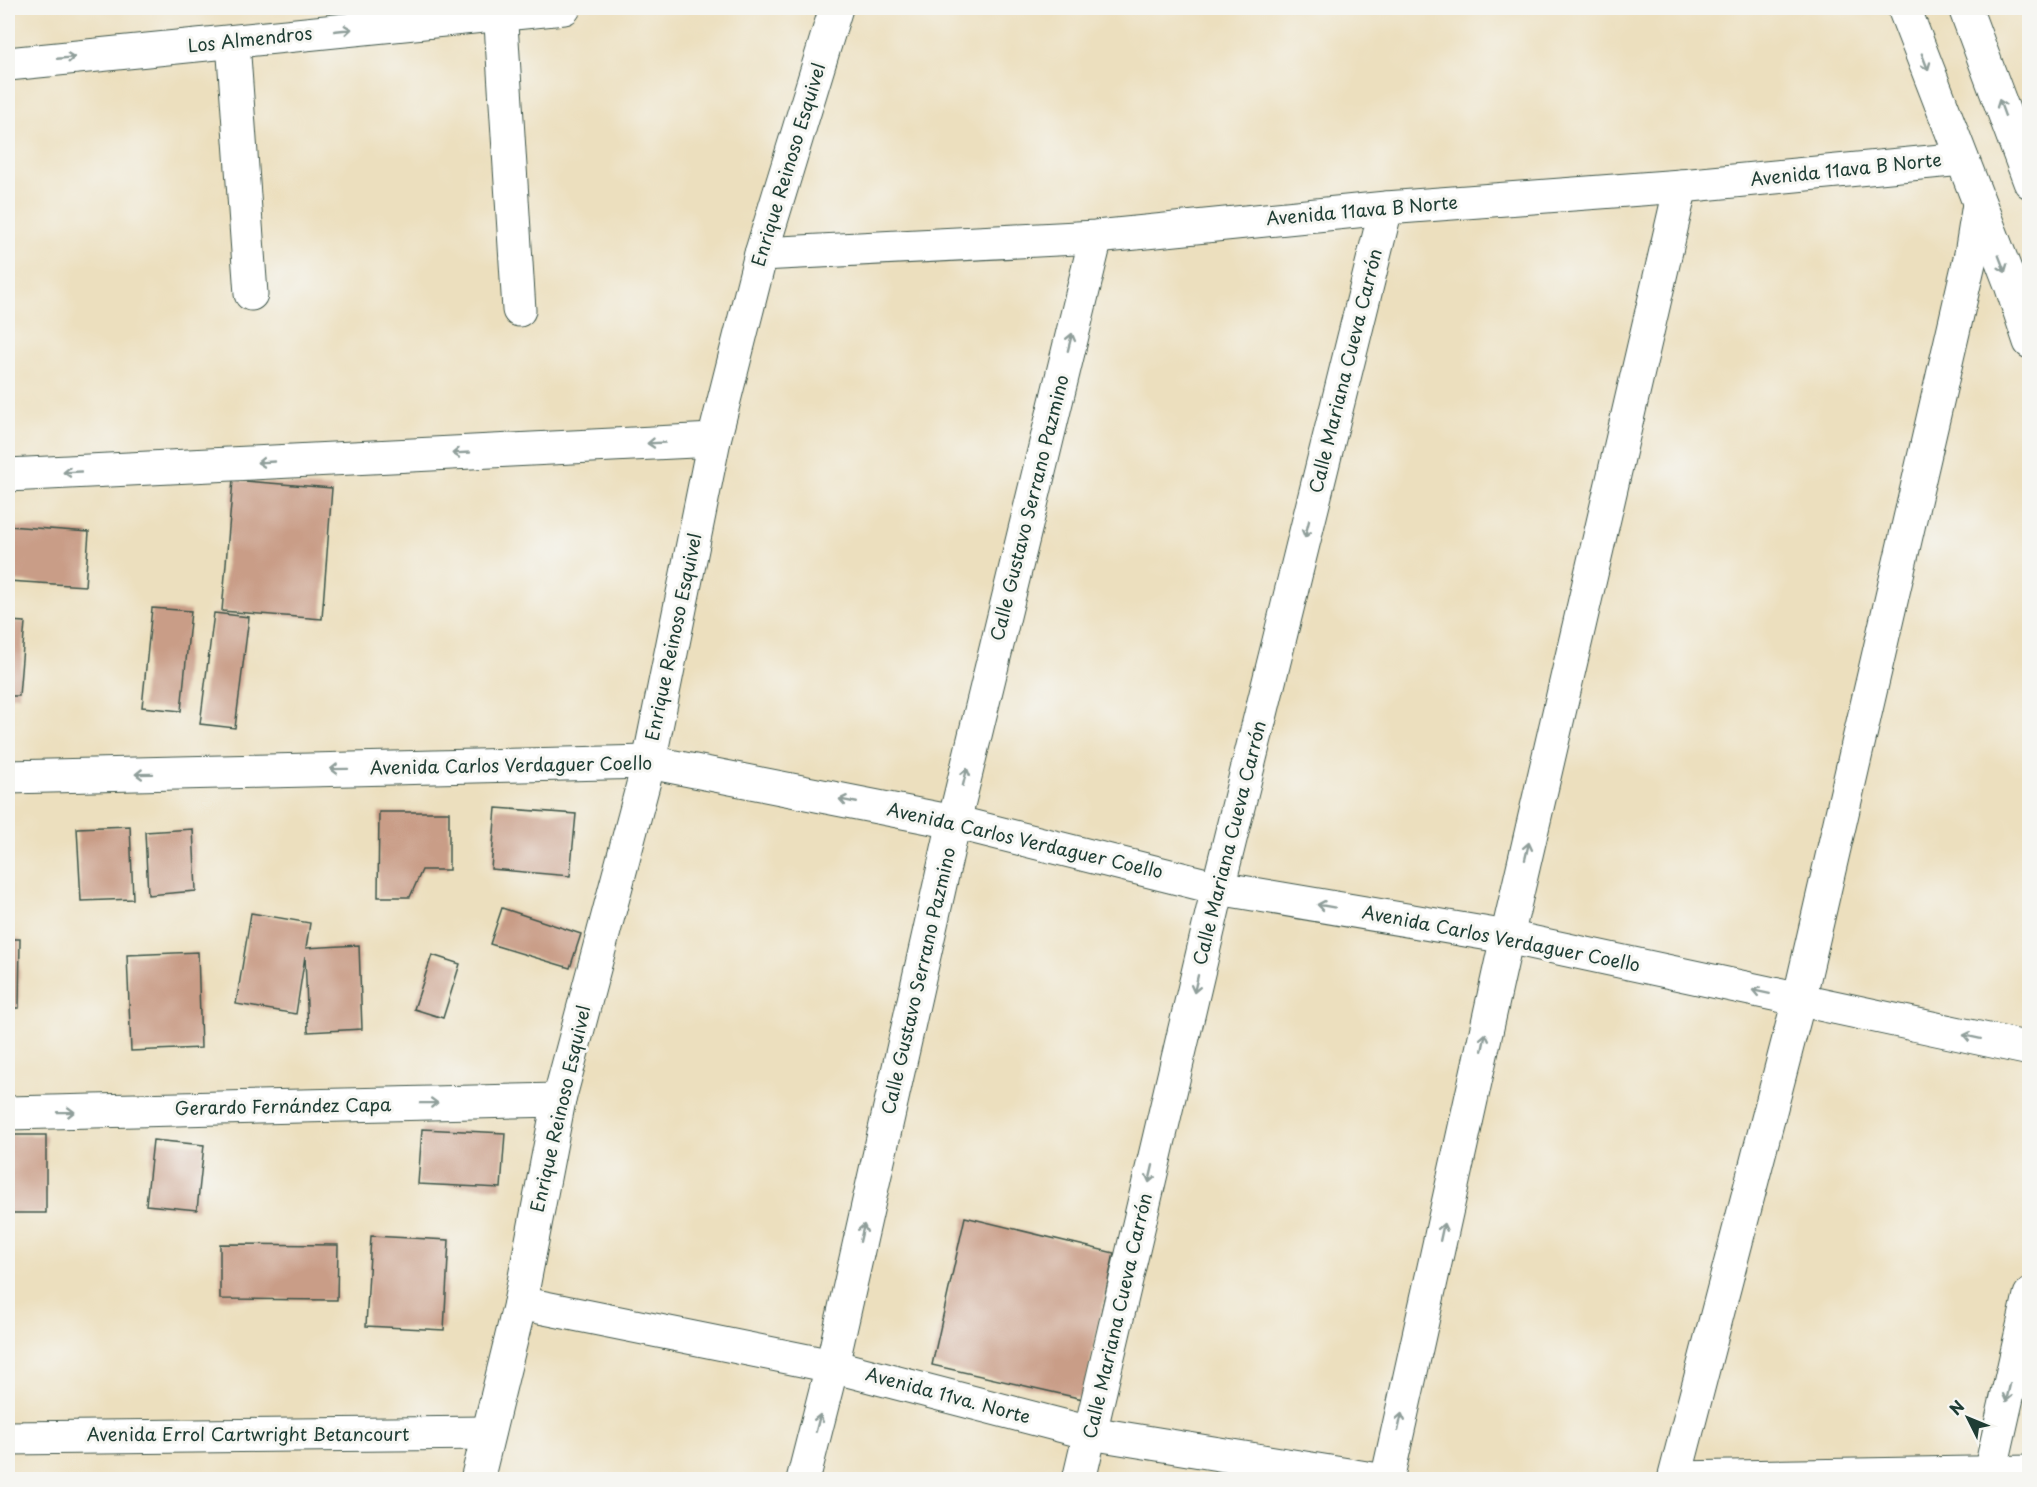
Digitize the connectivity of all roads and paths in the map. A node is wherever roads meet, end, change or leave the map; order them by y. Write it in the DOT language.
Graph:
graph roads {
  1 [pos="564,8"];
  2 [pos="836,8"];
  3 [pos="1904,8"];
  4 [pos="1965,8"];
  5 [pos="500,10"];
  6 [pos="233,42"];
  7 [pos="8,64"];
  8 [pos="1962,159"];
  9 [pos="2030,183"];
  10 [pos="1681,186"];
  11 [pos="1979,204"];
  12 [pos="1386,208"];
  13 [pos="1096,237"];
  14 [pos="761,254"];
  15 [pos="251,294"];
  16 [pos="519,310"];
  17 [pos="2030,342"];
  18 [pos="714,440"];
  19 [pos="8,475"];
  20 [pos="649,762"];
  21 [pos="8,777"];
  22 [pos="954,822"];
  23 [pos="1218,888"];
  24 [pos="1507,937"];
  25 [pos="1799,1000"];
  26 [pos="2030,1049"];
  27 [pos="559,1100"];
  28 [pos="8,1113"];
  29 [pos="2030,1295"];
  30 [pos="520,1303"];
  31 [pos="832,1366"];
  32 [pos="488,1433"];
  33 [pos="1090,1433"];
  34 [pos="8,1437"];
  35 [pos="2030,1472"];
  36 [pos="1990,1473"];
  37 [pos="477,1479"];
  38 [pos="803,1479"];
  39 [pos="1079,1479"];
  40 [pos="1379,1479"];
  41 [pos="1387,1479"];
  42 [pos="1675,1479"];
  1 -- 5 [label="street, Los Almendros"];
  2 -- 14 [label="street, Enrique Reinoso Esquivel"];
  3 -- 8 [label="street, one-way"];
  9 -- 4 [label="street, one-way"];
  6 -- 5 [label="street, Los Almendros, one-way"];
  5 -- 16 [label="street"];
  7 -- 6 [label="street, Los Almendros, one-way"];
  6 -- 15 [label="street"];
  8 -- 10 [label="street, Avenida 11ava B Norte"];
  8 -- 11 [label="street"];
  10 -- 12 [label="street, Avenida 11ava B Norte"];
  24 -- 10 [label="street, one-way"];
  11 -- 17 [label="street, one-way"];
  11 -- 25 [label="street"];
  12 -- 13 [label="street, Avenida 11ava B Norte"];
  12 -- 23 [label="street, Calle Mariana Cueva Carrón, one-way"];
  13 -- 14 [label="street, Avenida 11ava B Norte"];
  22 -- 13 [label="street, Calle Gustavo Serrano Pazmino, one-way"];
  14 -- 18 [label="street, Enrique Reinoso Esquivel"];
  18 -- 19 [label="street, one-way"];
  18 -- 20 [label="street, Enrique Reinoso Esquivel"];
  20 -- 21 [label="street, Avenida Carlos Verdaguer Coello, one-way"];
  22 -- 20 [label="street, Avenida Carlos Verdaguer Coello, one-way"];
  20 -- 27 [label="street, Enrique Reinoso Esquivel"];
  22 -- 23 [label="street, Avenida Carlos Verdaguer Coello"];
  31 -- 22 [label="street, Calle Gustavo Serrano Pazmino, one-way"];
  24 -- 23 [label="street, Avenida Carlos Verdaguer Coello, one-way"];
  23 -- 33 [label="street, Calle Mariana Cueva Carrón, one-way"];
  25 -- 24 [label="street, Avenida Carlos Verdaguer Coello, one-way"];
  41 -- 24 [label="street, one-way"];
  26 -- 25 [label="street, Avenida Carlos Verdaguer Coello, one-way"];
  25 -- 42 [label="street"];
  28 -- 27 [label="street, Gerardo Fernández Capa, one-way"];
  27 -- 30 [label="street, Enrique Reinoso Esquivel"];
  29 -- 36 [label="street, one-way"];
  30 -- 31 [label="street, Avenida 11va. Norte"];
  30 -- 32 [label="street, Enrique Reinoso Esquivel"];
  31 -- 33 [label="street, Avenida 11va. Norte"];
  38 -- 31 [label="street, Calle Gustavo Serrano Pazmino, one-way"];
  32 -- 34 [label="street, Avenida Errol Cartwright Betancourt"];
  32 -- 37 [label="street, Enrique Reinoso Esquivel"];
  33 -- 39 [label="street, Calle Mariana Cueva Carrón"];
  33 -- 40 [label="street, Avenida 11va. Norte"];
  35 -- 36 [label="street"];
  36 -- 42 [label="street"];
}
